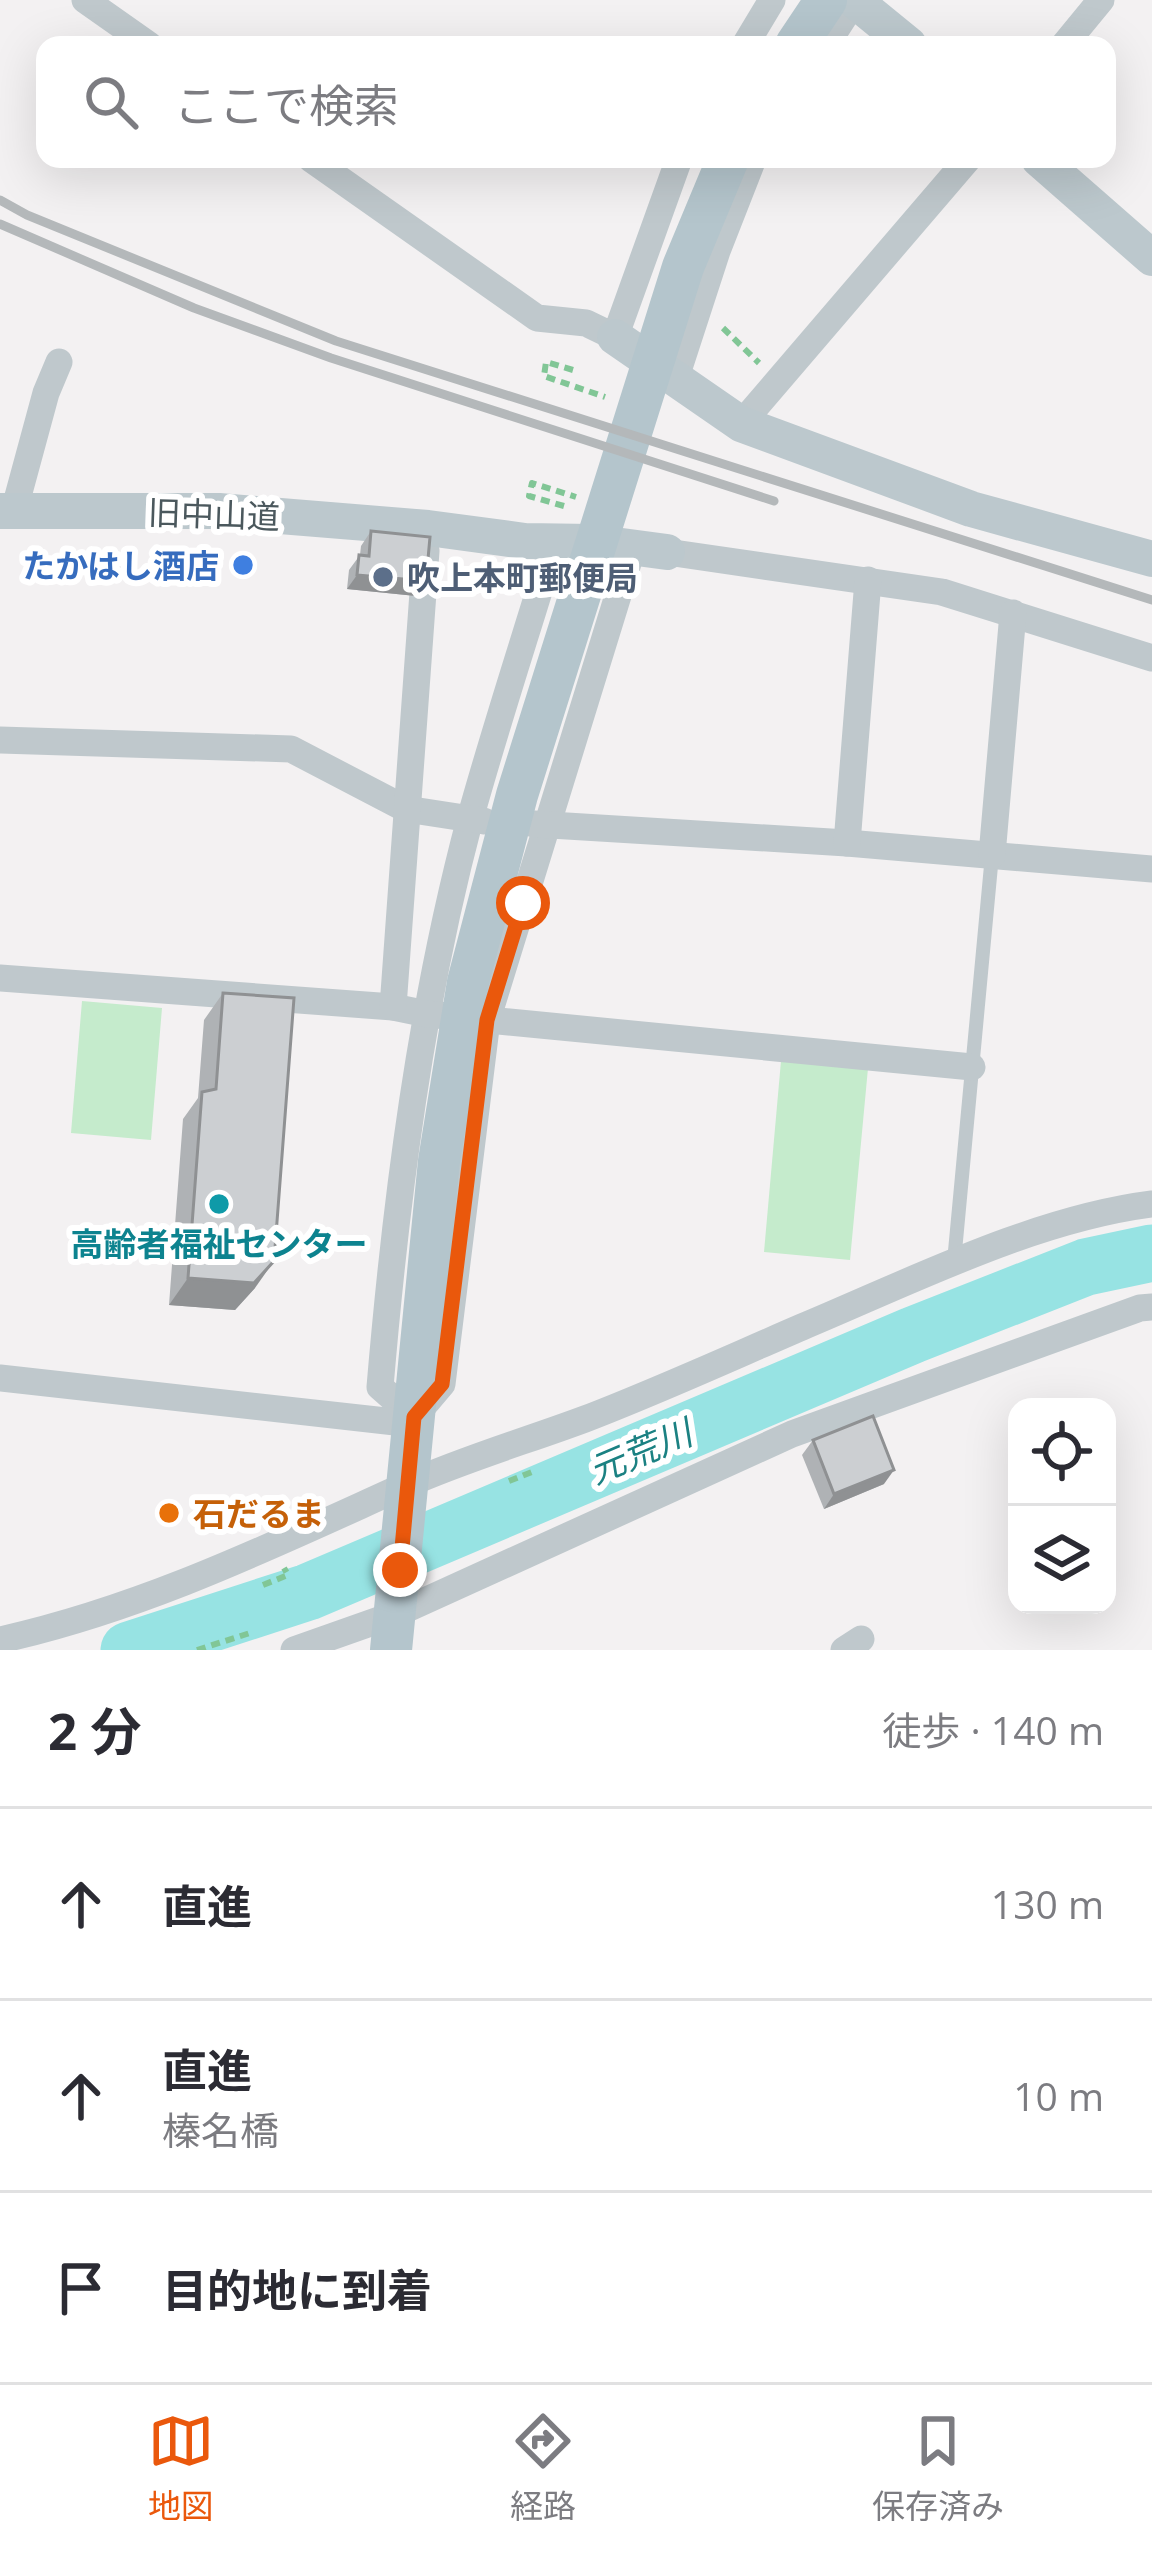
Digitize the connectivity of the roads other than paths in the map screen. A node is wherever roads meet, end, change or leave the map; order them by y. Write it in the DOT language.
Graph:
graph roads {
  1 [pos="85,0"];
  2 [pos="772,0"];
  3 [pos="826,0"];
  4 [pos="854,0"];
  5 [pos="1101,0"];
  6 [pos="136,36"];
  7 [pos="750,36"];
  8 [pos="802,36"];
  9 [pos="832,36"];
  10 [pos="898,36"];
  11 [pos="1071,36"];
  12 [pos="324,168"];
  13 [pos="676,168"];
  14 [pos="724,168"];
  15 [pos="749,168"];
  16 [pos="960,168"];
  17 [pos="1049,168"];
  18 [pos="1152,258"];
  19 [pos="615,337"];
  20 [pos="59,362"];
  21 [pos="675,380"];
  22 [pos="741,424"];
  23 [pos="7,511"];
  24 [pos="428,528"];
  25 [pos="555,539"];
  26 [pos="650,550"];
  27 [pos="1152,559"];
  28 [pos="868,580"];
  29 [pos="1013,614"];
  30 [pos="1152,658"];
  31 [pos="0,740"];
  32 [pos="406,808"];
  33 [pos="470,820"];
  34 [pos="547,825"];
  35 [pos="847,844"];
  36 [pos="992,855"];
  37 [pos="1152,869"];
  38 [pos="0,978"];
  39 [pos="393,1007"];
  40 [pos="427,1014"];
  41 [pos="487,1020"];
  42 [pos="972,1066"];
  43 [pos="1152,1204"];
  44 [pos="954,1264"];
  45 [pos="1152,1307"];
  46 [pos="0,1378"];
  47 [pos="414,1421"];
  48 [pos="407,1491"];
  49 [pos="394,1623"];
  50 [pos="0,1640"];
  51 [pos="294,1650"];
  1 -- 6 [label="street"];
  2 -- 7 [label="street"];
  3 -- 8 [label="main road"];
  4 -- 9 [label="street"];
  4 -- 10 [label="street"];
  5 -- 11 [label="street"];
  12 -- 19 [label="street"];
  13 -- 19 [label="street"];
  14 -- 47 [label="main road"];
  15 -- 21 [label="street"];
  16 -- 22 [label="street"];
  17 -- 18 [label="street"];
  19 -- 21 [label="street"];
  20 -- 23 [label="street"];
  21 -- 22 [label="street"];
  22 -- 27 [label="street"];
  23 -- 24 [label="street, 旧中山道"];
  24 -- 25 [label="street, 旧中山道"];
  24 -- 32 [label="street"];
  25 -- 26 [label="street, 旧中山道"];
  25 -- 33 [label="street"];
  26 -- 28 [label="street"];
  26 -- 34 [label="street"];
  28 -- 29 [label="street"];
  28 -- 35 [label="street"];
  29 -- 30 [label="street"];
  29 -- 36 [label="street"];
  31 -- 32 [label="street"];
  32 -- 33 [label="street"];
  32 -- 39 [label="street"];
  33 -- 34 [label="street"];
  33 -- 40 [label="street"];
  34 -- 35 [label="street"];
  34 -- 41 [label="street"];
  35 -- 36 [label="street"];
  36 -- 37 [label="street"];
  36 -- 42 [label="lane"];
  38 -- 39 [label="street"];
  39 -- 40 [label="street"];
  40 -- 41 [label="street"];
  40 -- 47 [label="street"];
  41 -- 42 [label="street"];
  41 -- 47 [label="street"];
  42 -- 44 [label="lane"];
  43 -- 44 [label="street"];
  44 -- 48 [label="street"];
  45 -- 49 [label="street"];
  46 -- 47 [label="street"];
  47 -- 48 [label="main road"];
  48 -- 49 [label="main road"];
  48 -- 50 [label="street"];
  49 -- 51 [label="street"];
}
